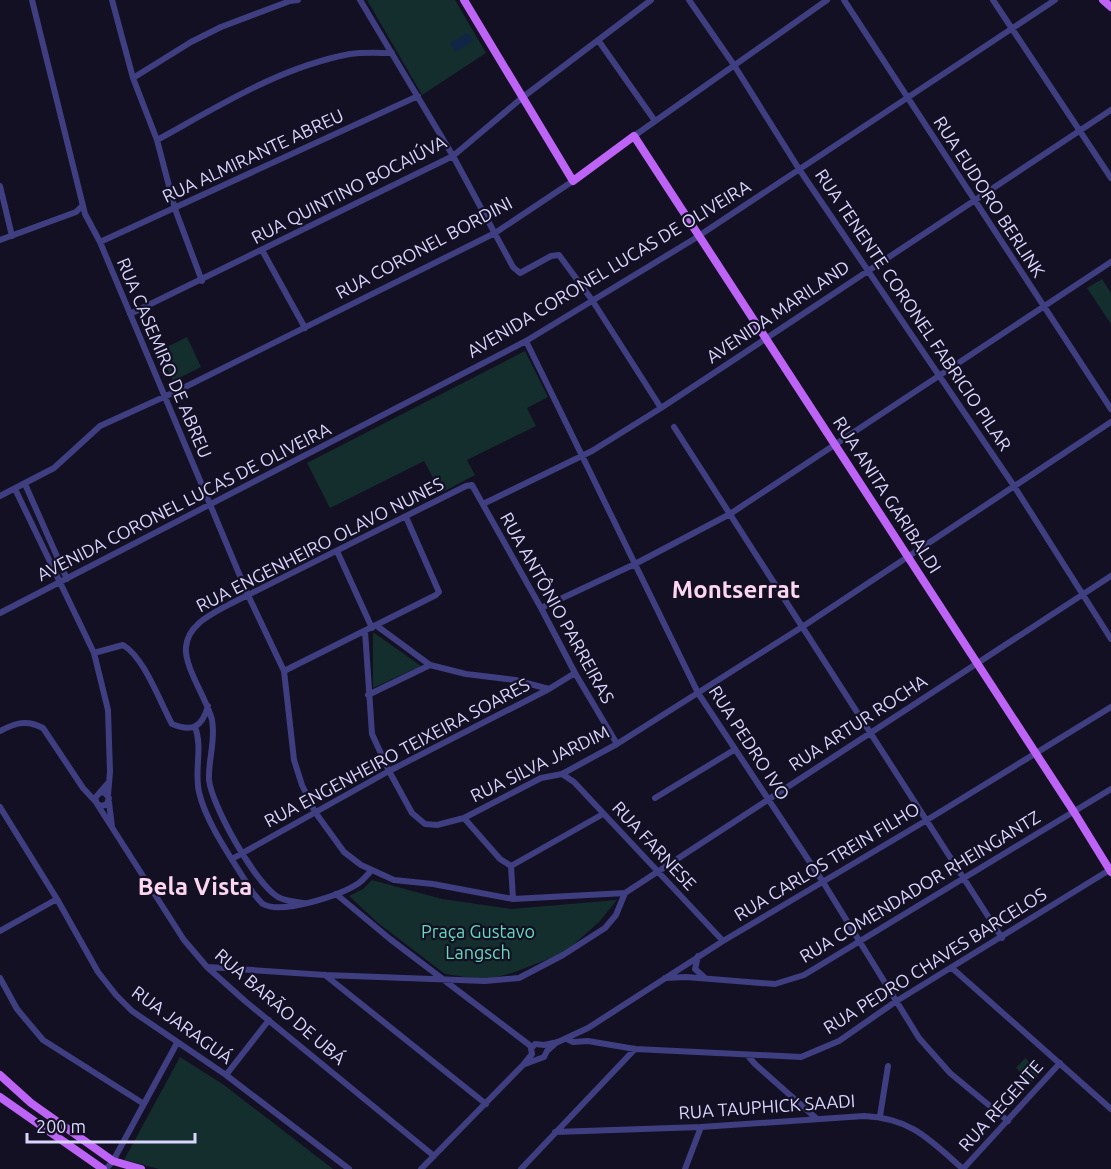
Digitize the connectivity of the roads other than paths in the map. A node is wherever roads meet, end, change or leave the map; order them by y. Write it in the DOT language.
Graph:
graph roads {
  1 [pos="32,0"];
  2 [pos="112,0"];
  3 [pos="298,0"];
  4 [pos="360,0"];
  5 [pos="464,0"];
  6 [pos="651,0"];
  7 [pos="688,0"];
  8 [pos="827,0"];
  9 [pos="844,0"];
  10 [pos="993,0"];
  11 [pos="1055,0"];
  12 [pos="1103,0"];
  13 [pos="1111,7"];
  14 [pos="1013,28"];
  15 [pos="598,40"];
  16 [pos="392,53"];
  17 [pos="734,65"];
  18 [pos="133,78"];
  19 [pos="418,96"];
  20 [pos="522,97"];
  21 [pos="907,98"];
  22 [pos="1111,110"];
  23 [pos="655,121"];
  24 [pos="1080,130"];
  25 [pos="634,136"];
  26 [pos="157,140"];
  27 [pos="453,156"];
  28 [pos="799,169"];
  29 [pos="1111,178"];
  30 [pos="573,181"];
  31 [pos="0,186"];
  32 [pos="974,201"];
  33 [pos="82,206"];
  34 [pos="175,209"];
  35 [pos="76,212"];
  36 [pos="85,213"];
  37 [pos="495,233"];
  38 [pos="699,235"];
  39 [pos="12,236"];
  40 [pos="0,240"];
  41 [pos="99,242"];
  42 [pos="262,250"];
  43 [pos="1111,262"];
  44 [pos="869,270"];
  45 [pos="202,281"];
  46 [pos="592,300"];
  47 [pos="1043,306"];
  48 [pos="130,314"];
  49 [pos="306,328"];
  50 [pos="766,339"];
  51 [pos="526,341"];
  52 [pos="940,375"];
  53 [pos="165,397"];
  54 [pos="661,408"];
  55 [pos="1111,409"];
  56 [pos="1111,422"];
  57 [pos="674,428"];
  58 [pos="835,444"];
  59 [pos="582,456"];
  60 [pos="25,484"];
  61 [pos="472,485"];
  62 [pos="1014,486"];
  63 [pos="15,489"];
  64 [pos="0,496"];
  65 [pos="33,501"];
  66 [pos="483,504"];
  67 [pos="23,505"];
  68 [pos="210,505"];
  69 [pos="730,514"];
  70 [pos="406,517"];
  71 [pos="337,551"];
  72 [pos="908,556"];
  73 [pos="635,564"];
  74 [pos="1111,576"];
  75 [pos="67,579"];
  76 [pos="61,585"];
  77 [pos="1083,594"];
  78 [pos="248,595"];
  79 [pos="542,608"];
  80 [pos="0,613"];
  81 [pos="802,627"];
  82 [pos="371,628"];
  83 [pos="1111,639"];
  84 [pos="94,653"];
  85 [pos="978,664"];
  86 [pos="430,665"];
  87 [pos="284,671"];
  88 [pos="575,673"];
  89 [pos="549,688"];
  90 [pos="698,693"];
  91 [pos="368,695"];
  92 [pos="208,706"];
  93 [pos="1111,707"];
  94 [pos="195,727"];
  95 [pos="0,731"];
  96 [pos="870,733"];
  97 [pos="617,744"];
  98 [pos="734,750"];
  99 [pos="1036,754"];
  100 [pos="389,771"];
  101 [pos="562,774"];
  102 [pos="83,788"];
  103 [pos="1111,789"];
  104 [pos="104,796"];
  105 [pos="655,798"];
  106 [pos="767,799"];
  107 [pos="96,803"];
  108 [pos="0,807"];
  109 [pos="315,812"];
  110 [pos="1074,812"];
  111 [pos="603,814"];
  112 [pos="464,818"];
  113 [pos="927,820"];
  114 [pos="112,828"];
  115 [pos="243,853"];
  116 [pos="232,859"];
  117 [pos="511,866"];
  118 [pos="372,870"];
  119 [pos="1110,871"];
  120 [pos="658,872"];
  121 [pos="964,879"];
  122 [pos="823,882"];
  123 [pos="625,893"];
  124 [pos="336,894"];
  125 [pos="57,899"];
  126 [pos="513,899"];
  127 [pos="304,903"];
  128 [pos="0,931"];
  129 [pos="1002,938"];
  130 [pos="723,941"];
  131 [pos="859,943"];
  132 [pos="698,956"];
  133 [pos="207,967"];
  134 [pos="952,968"];
  135 [pos="324,975"];
  136 [pos="0,978"];
  137 [pos="665,978"];
  138 [pos="707,979"];
  139 [pos="442,980"];
  140 [pos="895,1002"];
  141 [pos="269,1020"];
  142 [pos="577,1034"];
  143 [pos="567,1039"];
  144 [pos="588,1041"];
  145 [pos="177,1042"];
  146 [pos="635,1049"];
  147 [pos="538,1050"];
  148 [pos="748,1056"];
  149 [pos="1060,1063"];
  150 [pos="888,1066"];
  151 [pos="0,1075"];
  152 [pos="226,1075"];
  153 [pos="0,1097"];
  154 [pos="144,1104"];
  155 [pos="486,1104"];
  156 [pos="1111,1109"];
  157 [pos="880,1116"];
  158 [pos="817,1119"];
  159 [pos="1008,1121"];
  160 [pos="701,1127"];
  161 [pos="555,1132"];
  162 [pos="434,1156"];
  163 [pos="113,1161"];
  164 [pos="104,1169"];
  165 [pos="141,1169"];
  166 [pos="349,1169"];
  167 [pos="421,1169"];
  168 [pos="521,1169"];
  169 [pos="685,1169"];
  170 [pos="963,1169"];
  1 -- 33 [label="street, RUA CASEMIRO DE ABREU"];
  2 -- 18 [label="street"];
  3 -- 18 [label="street"];
  4 -- 16 [label="street"];
  5 -- 20 [label="main road"];
  6 -- 15 [label="street, RUA QUINTINO BOCAIÚVA"];
  7 -- 17 [label="street, RUA TENENTE CORONEL FABRICIO PILAR"];
  8 -- 17 [label="street, RUA CORONEL BORDINI"];
  9 -- 21 [label="street, RUA EUDORO BERLINK"];
  10 -- 14 [label="street"];
  11 -- 14 [label="street, AVENIDA CORONEL LUCAS DE OLIVEIRA"];
  12 -- 13 [label="main road"];
  14 -- 21 [label="street, AVENIDA CORONEL LUCAS DE OLIVEIRA"];
  14 -- 24 [label="street"];
  15 -- 20 [label="street, RUA QUINTINO BOCAIÚVA"];
  15 -- 23 [label="street"];
  16 -- 19 [label="street"];
  16 -- 26 [label="street"];
  17 -- 23 [label="street, RUA CORONEL BORDINI"];
  17 -- 28 [label="street, RUA TENENTE CORONEL FABRICIO PILAR"];
  18 -- 26 [label="street"];
  19 -- 27 [label="street"];
  19 -- 34 [label="street, RUA ALMIRANTE ABREU"];
  20 -- 27 [label="street, RUA QUINTINO BOCAIÚVA"];
  20 -- 30 [label="main road"];
  21 -- 28 [label="street, AVENIDA CORONEL LUCAS DE OLIVEIRA"];
  21 -- 32 [label="street, RUA EUDORO BERLINK"];
  22 -- 24 [label="street, AVENIDA MARILAND"];
  23 -- 25 [label="street, RUA CORONEL BORDINI"];
  24 -- 29 [label="street"];
  24 -- 32 [label="street, AVENIDA MARILAND"];
  25 -- 30 [label="main road, RUA CORONEL BORDINI"];
  25 -- 38 [label="main road, RUA ANITA GARIBALDI"];
  26 -- 34 [label="street"];
  27 -- 37 [label="street"];
  27 -- 42 [label="street, RUA QUINTINO BOCAIÚVA"];
  28 -- 38 [label="street, AVENIDA CORONEL LUCAS DE OLIVEIRA"];
  28 -- 44 [label="street, RUA TENENTE CORONEL FABRICIO PILAR"];
  30 -- 37 [label="street, RUA CORONEL BORDINI"];
  31 -- 39 [label="street"];
  32 -- 44 [label="street, AVENIDA MARILAND"];
  32 -- 47 [label="street, RUA EUDORO BERLINK"];
  33 -- 35 [label="street"];
  33 -- 36 [label="street, RUA CASEMIRO DE ABREU"];
  34 -- 41 [label="street, RUA ALMIRANTE ABREU"];
  34 -- 45 [label="street"];
  35 -- 36 [label="street"];
  35 -- 39 [label="street"];
  36 -- 41 [label="street, RUA CASEMIRO DE ABREU"];
  37 -- 46 [label="street"];
  37 -- 49 [label="street, RUA CORONEL BORDINI"];
  38 -- 46 [label="street, AVENIDA CORONEL LUCAS DE OLIVEIRA"];
  38 -- 50 [label="main road, RUA ANITA GARIBALDI"];
  39 -- 40 [label="street"];
  41 -- 48 [label="street, RUA CASEMIRO DE ABREU"];
  42 -- 45 [label="street, RUA QUINTINO BOCAIÚVA"];
  42 -- 49 [label="street"];
  43 -- 47 [label="street"];
  44 -- 50 [label="street, AVENIDA MARILAND"];
  44 -- 52 [label="street, RUA TENENTE CORONEL FABRICIO PILAR"];
  45 -- 48 [label="street, RUA QUINTINO BOCAIÚVA"];
  46 -- 51 [label="street, AVENIDA CORONEL LUCAS DE OLIVEIRA"];
  46 -- 54 [label="street"];
  47 -- 52 [label="street"];
  47 -- 55 [label="street, RUA EUDORO BERLINK"];
  48 -- 53 [label="street, RUA CASEMIRO DE ABREU"];
  49 -- 53 [label="street, RUA CORONEL BORDINI"];
  50 -- 54 [label="street, AVENIDA MARILAND"];
  50 -- 58 [label="main road, RUA ANITA GARIBALDI"];
  51 -- 59 [label="street, RUA PEDRO IVO"];
  51 -- 68 [label="street, AVENIDA CORONEL LUCAS DE OLIVEIRA"];
  52 -- 58 [label="street"];
  52 -- 62 [label="street, RUA TENENTE CORONEL FABRICIO PILAR"];
  53 -- 60 [label="street, RUA CORONEL BORDINI"];
  53 -- 68 [label="street, RUA CASEMIRO DE ABREU"];
  54 -- 59 [label="street, AVENIDA MARILAND"];
  56 -- 62 [label="street, RUA SILVA JARDIM"];
  57 -- 69 [label="street"];
  58 -- 69 [label="street"];
  58 -- 72 [label="main road, RUA ANITA GARIBALDI"];
  59 -- 66 [label="street, AVENIDA MARILAND"];
  59 -- 73 [label="street, RUA PEDRO IVO"];
  60 -- 63 [label="street, RUA CORONEL BORDINI"];
  60 -- 65 [label="street"];
  61 -- 66 [label="street, RUA ANTÔNIO PARREIRAS"];
  61 -- 70 [label="street, RUA ENGENHEIRO OLAVO NUNES"];
  62 -- 72 [label="street, RUA SILVA JARDIM"];
  62 -- 77 [label="street, RUA TENENTE CORONEL FABRICIO PILAR"];
  63 -- 64 [label="street, RUA CORONEL BORDINI"];
  63 -- 67 [label="street"];
  65 -- 67 [label="street"];
  65 -- 75 [label="street"];
  66 -- 79 [label="street, RUA ANTÔNIO PARREIRAS"];
  67 -- 76 [label="street"];
  68 -- 75 [label="street, AVENIDA CORONEL LUCAS DE OLIVEIRA"];
  68 -- 78 [label="street, RUA CASEMIRO DE ABREU"];
  69 -- 73 [label="street"];
  69 -- 81 [label="street"];
  70 -- 71 [label="street, RUA ENGENHEIRO OLAVO NUNES"];
  70 -- 82 [label="street"];
  71 -- 78 [label="street, RUA ENGENHEIRO OLAVO NUNES"];
  71 -- 82 [label="street"];
  72 -- 81 [label="street, RUA SILVA JARDIM"];
  72 -- 85 [label="main road, RUA ANITA GARIBALDI"];
  73 -- 79 [label="street"];
  73 -- 90 [label="street, RUA PEDRO IVO"];
  74 -- 77 [label="street, RUA ARTUR ROCHA"];
  75 -- 76 [label="street, AVENIDA CORONEL LUCAS DE OLIVEIRA"];
  76 -- 80 [label="street, AVENIDA CORONEL LUCAS DE OLIVEIRA"];
  76 -- 84 [label="street"];
  77 -- 83 [label="street, RUA TENENTE CORONEL FABRICIO PILAR"];
  77 -- 85 [label="street, RUA ARTUR ROCHA"];
  78 -- 87 [label="street, RUA CASEMIRO DE ABREU"];
  78 -- 92 [label="street, RUA ENGENHEIRO OLAVO NUNES"];
  79 -- 88 [label="street, RUA ANTÔNIO PARREIRAS"];
  81 -- 90 [label="street, RUA SILVA JARDIM"];
  81 -- 96 [label="street"];
  82 -- 86 [label="street"];
  82 -- 87 [label="street"];
  82 -- 91 [label="street, RUA SILVA JARDIM"];
  84 -- 94 [label="street"];
  84 -- 104 [label="street"];
  85 -- 96 [label="street, RUA ARTUR ROCHA"];
  85 -- 99 [label="main road, RUA ANITA GARIBALDI"];
  86 -- 89 [label="street"];
  86 -- 91 [label="street"];
  87 -- 109 [label="street, RUA CASEMIRO DE ABREU"];
  88 -- 89 [label="street, RUA ENGENHEIRO TEIXEIRA SOARES"];
  88 -- 97 [label="street, RUA ANTÔNIO PARREIRAS"];
  89 -- 100 [label="street, RUA ENGENHEIRO TEIXEIRA SOARES"];
  90 -- 97 [label="street, RUA SILVA JARDIM"];
  90 -- 98 [label="street, RUA PEDRO IVO"];
  91 -- 100 [label="street, RUA SILVA JARDIM"];
  92 -- 94 [label="street"];
  92 -- 115 [label="street"];
  93 -- 99 [label="street, RUA CARLOS TREIN FILHO"];
  94 -- 116 [label="street"];
  95 -- 102 [label="street, RUA BARÃO DE UBÁ"];
  96 -- 106 [label="street, RUA ARTUR ROCHA"];
  96 -- 113 [label="street"];
  97 -- 101 [label="street, RUA SILVA JARDIM"];
  98 -- 105 [label="street"];
  98 -- 106 [label="street, RUA PEDRO IVO"];
  99 -- 110 [label="main road, RUA ANITA GARIBALDI"];
  99 -- 113 [label="street, RUA CARLOS TREIN FILHO"];
  100 -- 109 [label="street, RUA ENGENHEIRO TEIXEIRA SOARES"];
  100 -- 112 [label="street, RUA SILVA JARDIM"];
  101 -- 111 [label="street, RUA FARNESE"];
  101 -- 112 [label="street, RUA SILVA JARDIM"];
  102 -- 104 [label="street"];
  102 -- 107 [label="street, RUA BARÃO DE UBÁ"];
  103 -- 110 [label="street, RUA COMENDADOR RHEINGANTZ"];
  104 -- 107 [label="street"];
  104 -- 107 [label="street"];
  104 -- 114 [label="street, RUA BARÃO DE UBÁ"];
  106 -- 120 [label="street, RUA ARTUR ROCHA"];
  106 -- 122 [label="street, RUA PEDRO IVO"];
  107 -- 114 [label="street, RUA BARÃO DE UBÁ"];
  108 -- 125 [label="street, RUA JARAGUÁ"];
  109 -- 115 [label="street, RUA ENGENHEIRO TEIXEIRA SOARES"];
  109 -- 118 [label="street, RUA CASEMIRO DE ABREU"];
  110 -- 119 [label="main road, RUA ANITA GARIBALDI"];
  110 -- 121 [label="street, RUA COMENDADOR RHEINGANTZ"];
  111 -- 117 [label="street"];
  111 -- 120 [label="street, RUA FARNESE"];
  112 -- 117 [label="street"];
  113 -- 121 [label="street"];
  113 -- 122 [label="street, RUA CARLOS TREIN FILHO"];
  114 -- 133 [label="street, RUA BARÃO DE UBÁ"];
  115 -- 116 [label="street, RUA ENGENHEIRO TEIXEIRA SOARES"];
  115 -- 127 [label="street"];
  116 -- 127 [label="street"];
  117 -- 126 [label="street"];
  118 -- 124 [label="street"];
  118 -- 126 [label="street, RUA ARTUR ROCHA"];
  119 -- 129 [label="street, RUA PEDRO CHAVES BARCELOS"];
  120 -- 123 [label="street, RUA ARTUR ROCHA"];
  120 -- 130 [label="street, RUA FARNESE"];
  121 -- 129 [label="street"];
  121 -- 131 [label="street, RUA COMENDADOR RHEINGANTZ"];
  122 -- 130 [label="street, RUA CARLOS TREIN FILHO"];
  122 -- 131 [label="street, RUA PEDRO IVO"];
  123 -- 126 [label="street, RUA ARTUR ROCHA"];
  123 -- 139 [label="street"];
  124 -- 127 [label="street"];
  124 -- 139 [label="street"];
  125 -- 128 [label="street"];
  125 -- 145 [label="street, RUA JARAGUÁ"];
  129 -- 134 [label="street, RUA PEDRO CHAVES BARCELOS"];
  130 -- 132 [label="street, RUA CARLOS TREIN FILHO"];
  131 -- 138 [label="street, RUA COMENDADOR RHEINGANTZ"];
  131 -- 140 [label="street, RUA PEDRO IVO"];
  132 -- 137 [label="street, RUA CARLOS TREIN FILHO"];
  132 -- 138 [label="street"];
  133 -- 135 [label="street"];
  133 -- 141 [label="street, RUA BARÃO DE UBÁ"];
  134 -- 140 [label="street, RUA PEDRO CHAVES BARCELOS"];
  134 -- 149 [label="street"];
  135 -- 139 [label="street"];
  135 -- 155 [label="street"];
  136 -- 154 [label="street"];
  137 -- 138 [label="street, RUA COMENDADOR RHEINGANTZ"];
  137 -- 142 [label="street, RUA CARLOS TREIN FILHO"];
  139 -- 147 [label="street"];
  140 -- 148 [label="street, RUA PEDRO CHAVES BARCELOS"];
  140 -- 159 [label="street, RUA PEDRO IVO"];
  141 -- 152 [label="street"];
  141 -- 162 [label="street, RUA BARÃO DE UBÁ"];
  142 -- 143 [label="street, RUA CARLOS TREIN FILHO"];
  142 -- 144 [label="street, RUA PEDRO CHAVES BARCELOS"];
  143 -- 144 [label="street, RUA PEDRO CHAVES BARCELOS"];
  143 -- 147 [label="street, RUA CARLOS TREIN FILHO"];
  144 -- 146 [label="street, RUA PEDRO CHAVES BARCELOS"];
  145 -- 152 [label="street, RUA JARAGUÁ"];
  145 -- 154 [label="street"];
  146 -- 148 [label="street, RUA PEDRO CHAVES BARCELOS"];
  146 -- 161 [label="street"];
  147 -- 155 [label="street"];
  148 -- 158 [label="street"];
  149 -- 156 [label="street"];
  149 -- 159 [label="street, RUA REGENTE"];
  150 -- 157 [label="street"];
  151 -- 163 [label="main road"];
  152 -- 166 [label="street, RUA JARAGUÁ"];
  153 -- 164 [label="main road"];
  154 -- 163 [label="street"];
  155 -- 162 [label="street"];
  157 -- 158 [label="street, RUA TAUPHICK SAADI"];
  157 -- 170 [label="street, RUA TAUPHICK SAADI"];
  158 -- 160 [label="street, RUA TAUPHICK SAADI"];
  159 -- 170 [label="street, RUA REGENTE"];
  160 -- 161 [label="street, RUA TAUPHICK SAADI"];
  160 -- 169 [label="street"];
  161 -- 168 [label="street"];
  162 -- 167 [label="street"];
  163 -- 164 [label="street"];
  163 -- 165 [label="main road"];
}
